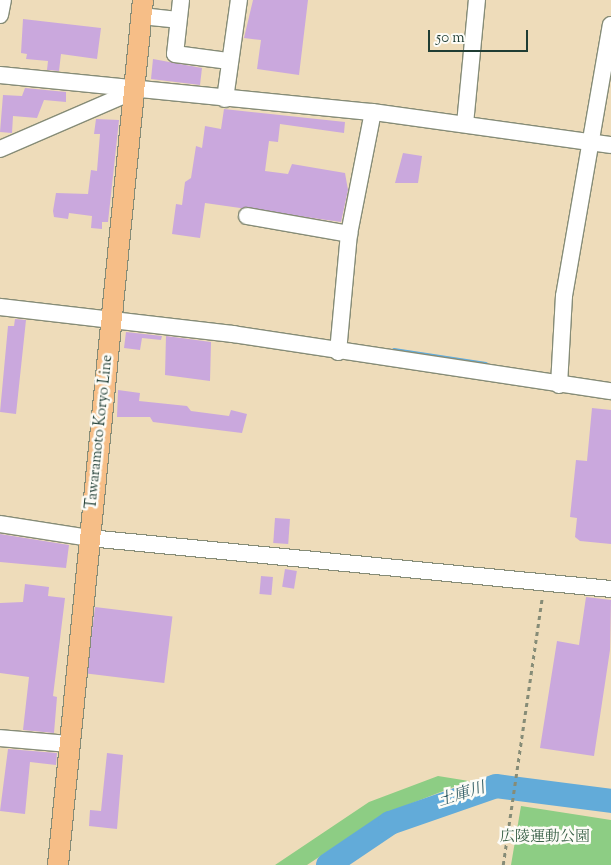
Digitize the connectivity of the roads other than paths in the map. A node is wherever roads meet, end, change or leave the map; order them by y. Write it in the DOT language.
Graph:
graph roads {
  1 [pos="2,0"];
  2 [pos="181,0"];
  3 [pos="239,0"];
  4 [pos="477,0"];
  5 [pos="142,8"];
  6 [pos="0,15"];
  7 [pos="178,20"];
  8 [pos="611,25"];
  9 [pos="228,60"];
  10 [pos="0,76"];
  11 [pos="134,91"];
  12 [pos="225,100"];
  13 [pos="373,112"];
  14 [pos="465,124"];
  15 [pos="594,142"];
  16 [pos="611,145"];
  17 [pos="0,149"];
  18 [pos="247,216"];
  19 [pos="349,234"];
  20 [pos="0,307"];
  21 [pos="111,320"];
  22 [pos="339,345"];
  23 [pos="560,378"];
  24 [pos="611,390"];
  25 [pos="0,524"];
  26 [pos="89,538"];
  27 [pos="611,589"];
  28 [pos="0,738"];
  29 [pos="70,744"];
  30 [pos="58,865"];
  1 -- 6 [label="street"];
  2 -- 7 [label="street"];
  3 -- 9 [label="street"];
  4 -- 14 [label="street"];
  5 -- 7 [label="street"];
  5 -- 11 [label="main road, Tawaramoto Koryo Line"];
  7 -- 9 [label="street"];
  8 -- 15 [label="street"];
  9 -- 12 [label="street"];
  10 -- 11 [label="street"];
  11 -- 12 [label="street"];
  11 -- 17 [label="street"];
  11 -- 21 [label="main road, Tawaramoto Koryo Line"];
  12 -- 13 [label="street"];
  13 -- 14 [label="street"];
  13 -- 19 [label="street"];
  14 -- 15 [label="street"];
  15 -- 16 [label="street"];
  15 -- 23 [label="street"];
  18 -- 19 [label="street"];
  19 -- 22 [label="street"];
  20 -- 21 [label="street"];
  21 -- 22 [label="street"];
  21 -- 26 [label="main road, Tawaramoto Koryo Line"];
  22 -- 23 [label="street"];
  23 -- 24 [label="street"];
  25 -- 26 [label="street"];
  26 -- 27 [label="street"];
  26 -- 29 [label="main road, Tawaramoto Koryo Line"];
  28 -- 29 [label="street"];
  29 -- 30 [label="main road, Tawaramoto Koryo Line"];
}
